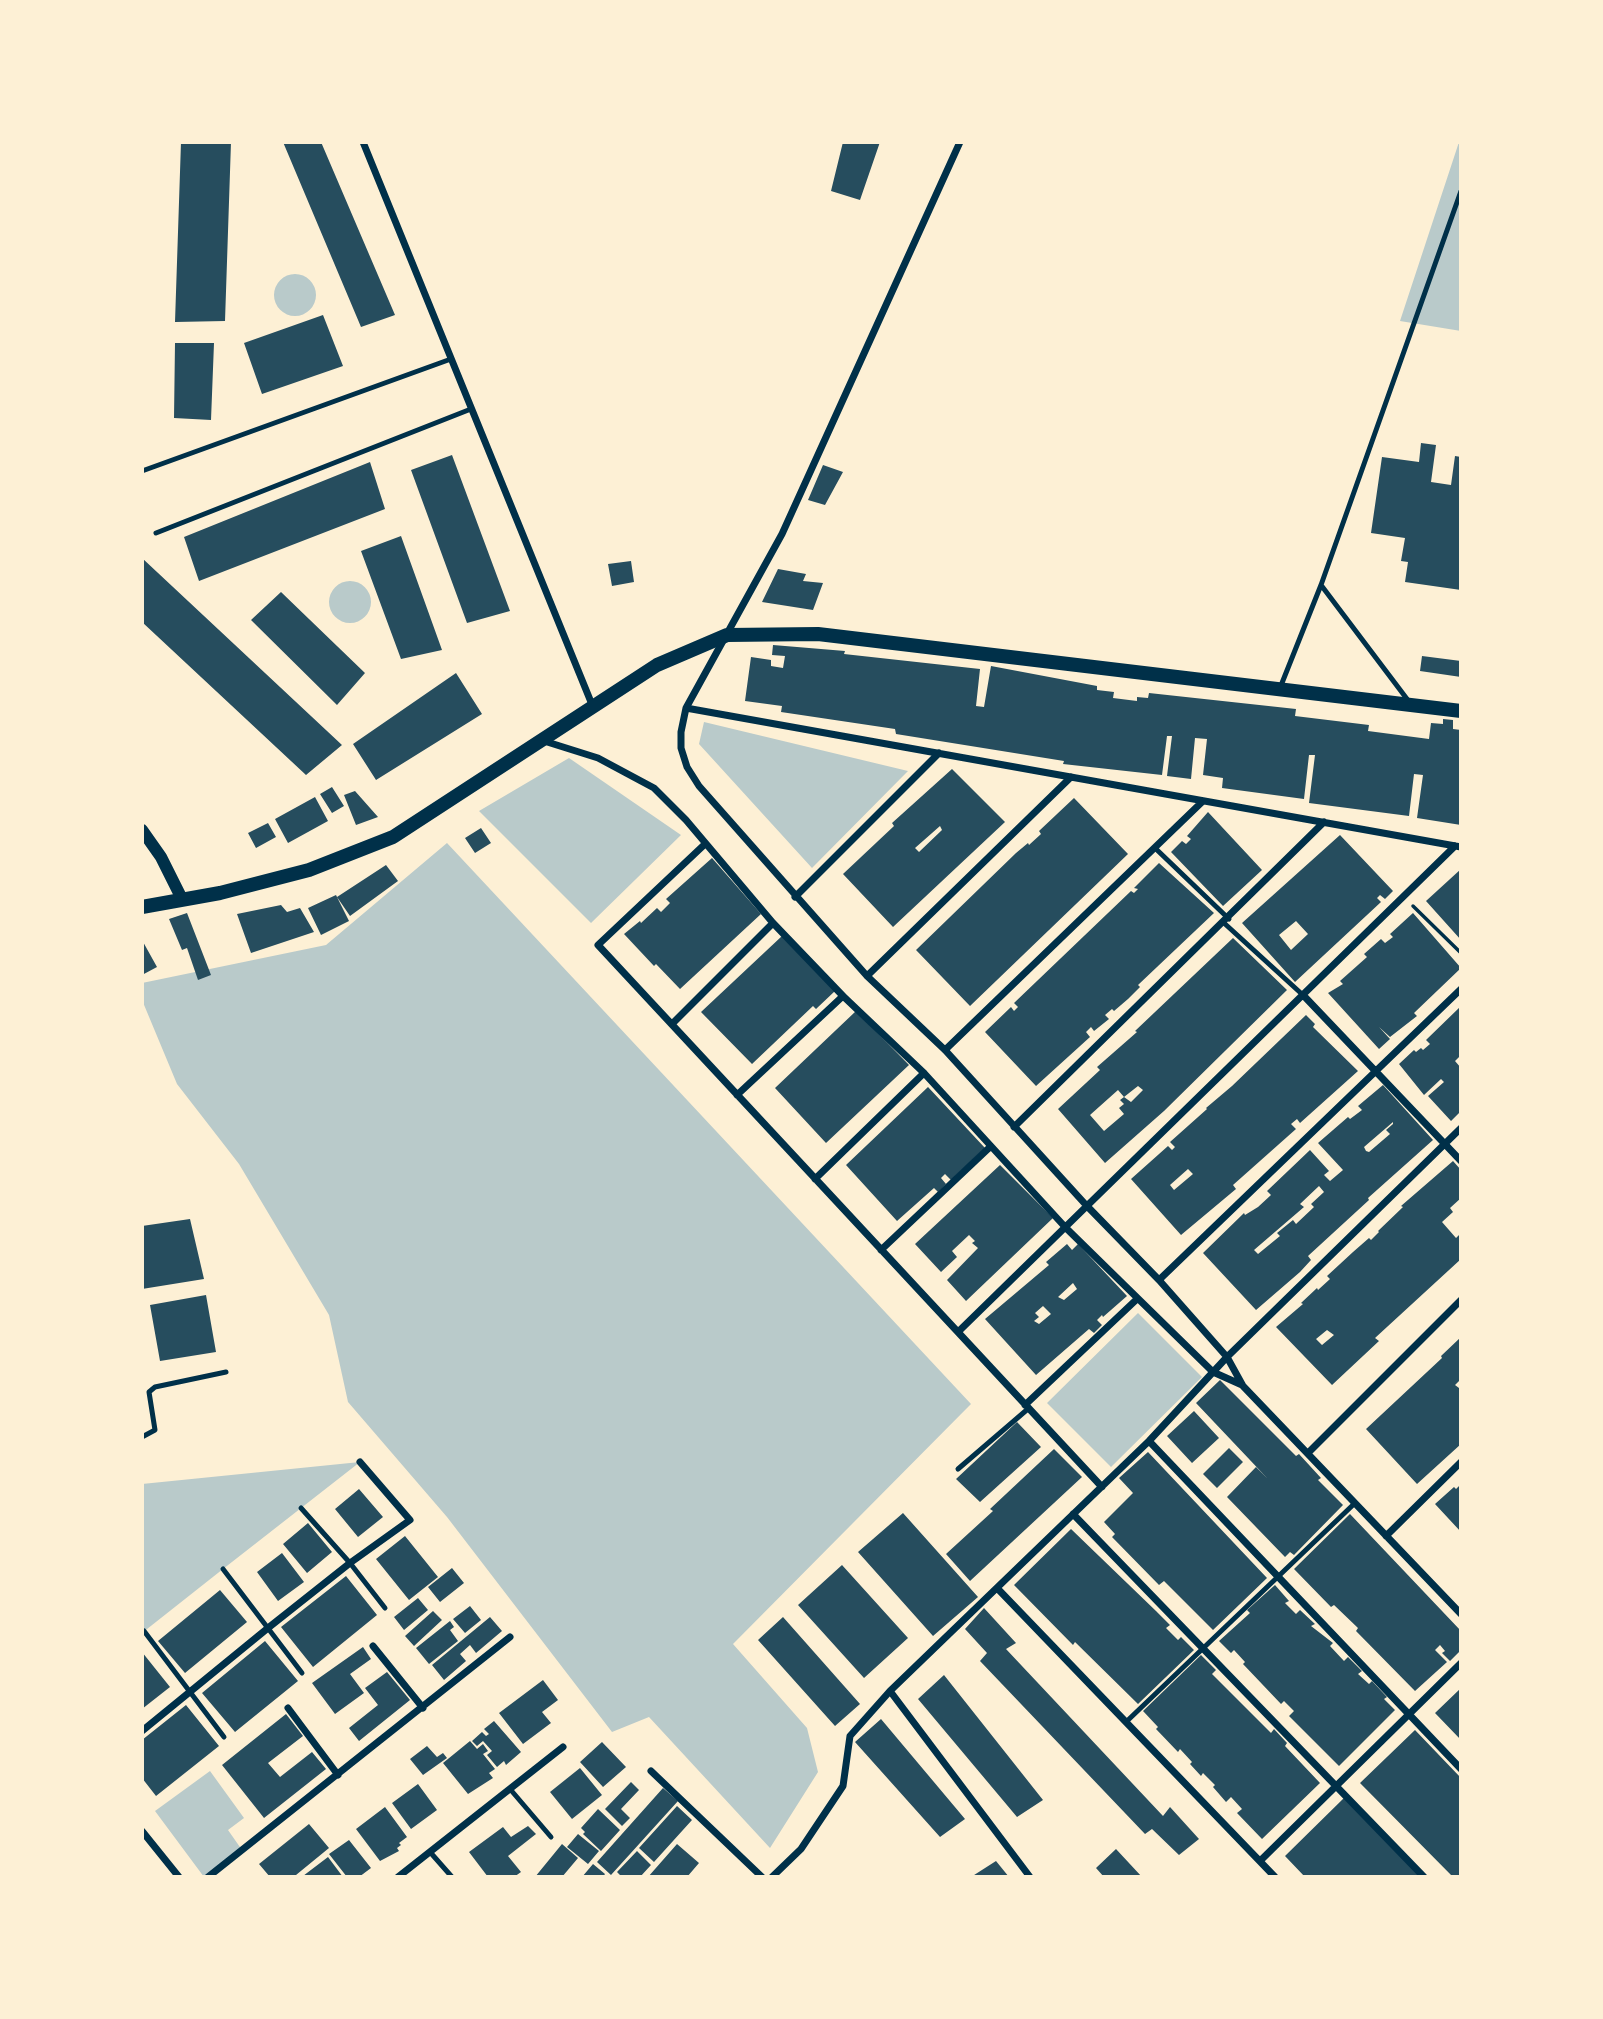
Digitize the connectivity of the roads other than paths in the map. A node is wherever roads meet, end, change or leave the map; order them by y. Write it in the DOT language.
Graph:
graph roads {
  1 [pos="363,142"];
  2 [pos="960,142"];
  3 [pos="1461,191"];
  4 [pos="451,359"];
  5 [pos="471,409"];
  6 [pos="142,471"];
  7 [pos="156,533"];
  8 [pos="1321,585"];
  9 [pos="727,635"];
  10 [pos="1280,689"];
  11 [pos="1411,705"];
  12 [pos="593,707"];
  13 [pos="686,708"];
  14 [pos="1461,711"];
  15 [pos="543,741"];
  16 [pos="939,753"];
  17 [pos="1071,777"];
  18 [pos="1203,801"];
  19 [pos="1324,822"];
  20 [pos="142,830"];
  21 [pos="705,844"];
  22 [pos="1458,847"];
  23 [pos="1155,848"];
  24 [pos="795,897"];
  25 [pos="182,899"];
  26 [pos="142,907"];
  27 [pos="1226,921"];
  28 [pos="773,923"];
  29 [pos="867,976"];
  30 [pos="1461,989"];
  31 [pos="843,996"];
  32 [pos="1304,996"];
  33 [pos="672,1024"];
  34 [pos="945,1050"];
  35 [pos="1376,1071"];
  36 [pos="924,1073"];
  37 [pos="737,1095"];
  38 [pos="1014,1127"];
  39 [pos="1461,1128"];
  40 [pos="1445,1144"];
  41 [pos="990,1147"];
  42 [pos="1461,1161"];
  43 [pos="815,1179"];
  44 [pos="1086,1205"];
  45 [pos="1066,1228"];
  46 [pos="881,1250"];
  47 [pos="1159,1280"];
  48 [pos="1137,1299"];
  49 [pos="1461,1300"];
  50 [pos="958,1332"];
  51 [pos="1227,1357"];
  52 [pos="226,1372"];
  53 [pos="1213,1372"];
  54 [pos="1243,1386"];
  55 [pos="1027,1407"];
  56 [pos="142,1437"];
  57 [pos="1149,1441"];
  58 [pos="1308,1454"];
  59 [pos="360,1462"];
  60 [pos="1461,1462"];
  61 [pos="958,1469"];
  62 [pos="1102,1487"];
  63 [pos="1355,1503"];
  64 [pos="301,1508"];
  65 [pos="1073,1514"];
  66 [pos="1387,1536"];
  67 [pos="350,1563"];
  68 [pos="223,1569"];
  69 [pos="1278,1577"];
  70 [pos="997,1588"];
  71 [pos="385,1608"];
  72 [pos="1459,1608"];
  73 [pos="268,1628"];
  74 [pos="144,1631"];
  75 [pos="510,1637"];
  76 [pos="373,1646"];
  77 [pos="1202,1647"];
  78 [pos="1461,1663"];
  79 [pos="302,1673"];
  80 [pos="890,1691"];
  81 [pos="190,1692"];
  82 [pos="288,1708"];
  83 [pos="423,1708"];
  84 [pos="1409,1714"];
  85 [pos="1126,1722"];
  86 [pos="142,1731"];
  87 [pos="224,1737"];
  88 [pos="563,1746"];
  89 [pos="1461,1769"];
  90 [pos="651,1771"];
  91 [pos="338,1775"];
  92 [pos="1336,1786"];
  93 [pos="510,1789"];
  94 [pos="142,1831"];
  95 [pos="551,1837"];
  96 [pos="430,1852"];
  97 [pos="1260,1861"];
  98 [pos="179,1877"];
  99 [pos="208,1877"];
  100 [pos="398,1877"];
  101 [pos="452,1877"];
  102 [pos="762,1877"];
  103 [pos="772,1877"];
  104 [pos="1030,1877"];
  105 [pos="1275,1877"];
  106 [pos="1424,1877"];
  1 -- 4 [label="street"];
  2 -- 9 [label="street"];
  3 -- 8 [label="lane"];
  4 -- 5 [label="street"];
  4 -- 6 [label="lane"];
  5 -- 7 [label="lane"];
  5 -- 12 [label="street"];
  8 -- 10 [label="lane"];
  8 -- 11 [label="lane"];
  9 -- 10 [label="main road"];
  9 -- 12 [label="main road"];
  9 -- 13 [label="street"];
  10 -- 11 [label="main road"];
  11 -- 14 [label="main road"];
  12 -- 15 [label="main road"];
  13 -- 16 [label="street"];
  13 -- 24 [label="street"];
  15 -- 21 [label="street"];
  15 -- 25 [label="main road"];
  16 -- 17 [label="street"];
  16 -- 24 [label="street"];
  17 -- 18 [label="street"];
  17 -- 29 [label="street"];
  18 -- 19 [label="street"];
  18 -- 23 [label="street"];
  19 -- 22 [label="street"];
  19 -- 27 [label="street"];
  20 -- 25 [label="street"];
  21 -- 28 [label="street"];
  21 -- 33 [label="street"];
  22 -- 32 [label="street"];
  23 -- 27 [label="lane"];
  23 -- 34 [label="street"];
  24 -- 29 [label="street"];
  25 -- 26 [label="main road"];
  27 -- 32 [label="lane"];
  27 -- 38 [label="street"];
  28 -- 31 [label="street"];
  28 -- 33 [label="street"];
  29 -- 34 [label="street"];
  30 -- 35 [label="street"];
  31 -- 36 [label="street"];
  31 -- 37 [label="street"];
  32 -- 35 [label="street"];
  32 -- 44 [label="street"];
  33 -- 37 [label="street"];
  34 -- 38 [label="street"];
  35 -- 40 [label="street"];
  35 -- 47 [label="street"];
  36 -- 41 [label="street"];
  36 -- 43 [label="street"];
  37 -- 43 [label="street"];
  38 -- 44 [label="street"];
  39 -- 40 [label="street"];
  40 -- 42 [label="street"];
  40 -- 51 [label="street"];
  41 -- 45 [label="street"];
  41 -- 46 [label="street"];
  43 -- 46 [label="street"];
  44 -- 45 [label="street"];
  44 -- 47 [label="street"];
  45 -- 48 [label="street"];
  45 -- 50 [label="street"];
  46 -- 50 [label="street"];
  47 -- 51 [label="street"];
  48 -- 53 [label="street"];
  48 -- 55 [label="street"];
  49 -- 58 [label="street"];
  50 -- 55 [label="street"];
  51 -- 53 [label="street"];
  51 -- 54 [label="street"];
  52 -- 56 [label="lane"];
  53 -- 54 [label="street"];
  53 -- 57 [label="street"];
  54 -- 58 [label="street"];
  55 -- 61 [label="lane"];
  55 -- 62 [label="street"];
  57 -- 62 [label="street"];
  57 -- 69 [label="street"];
  58 -- 63 [label="street"];
  59 -- 67 [label="street"];
  60 -- 66 [label="street"];
  62 -- 65 [label="street"];
  63 -- 66 [label="street"];
  63 -- 69 [label="lane"];
  64 -- 67 [label="lane"];
  65 -- 70 [label="street"];
  65 -- 77 [label="street"];
  66 -- 72 [label="street"];
  67 -- 71 [label="lane"];
  67 -- 73 [label="street"];
  68 -- 73 [label="lane"];
  69 -- 77 [label="lane"];
  69 -- 84 [label="street"];
  70 -- 80 [label="street"];
  70 -- 85 [label="street"];
  73 -- 79 [label="lane"];
  73 -- 81 [label="street"];
  74 -- 81 [label="lane"];
  75 -- 83 [label="street"];
  76 -- 83 [label="street"];
  77 -- 85 [label="lane"];
  77 -- 92 [label="street"];
  78 -- 84 [label="street"];
  80 -- 103 [label="street"];
  80 -- 104 [label="street"];
  81 -- 86 [label="street"];
  81 -- 87 [label="lane"];
  82 -- 91 [label="street"];
  83 -- 91 [label="street"];
  84 -- 89 [label="street"];
  84 -- 92 [label="street"];
  85 -- 97 [label="street"];
  88 -- 93 [label="street"];
  90 -- 102 [label="street"];
  91 -- 99 [label="street"];
  92 -- 97 [label="street"];
  92 -- 106 [label="street"];
  93 -- 95 [label="lane"];
  93 -- 96 [label="street"];
  94 -- 98 [label="street"];
  96 -- 100 [label="street"];
  96 -- 101 [label="lane"];
  97 -- 105 [label="street"];
}
